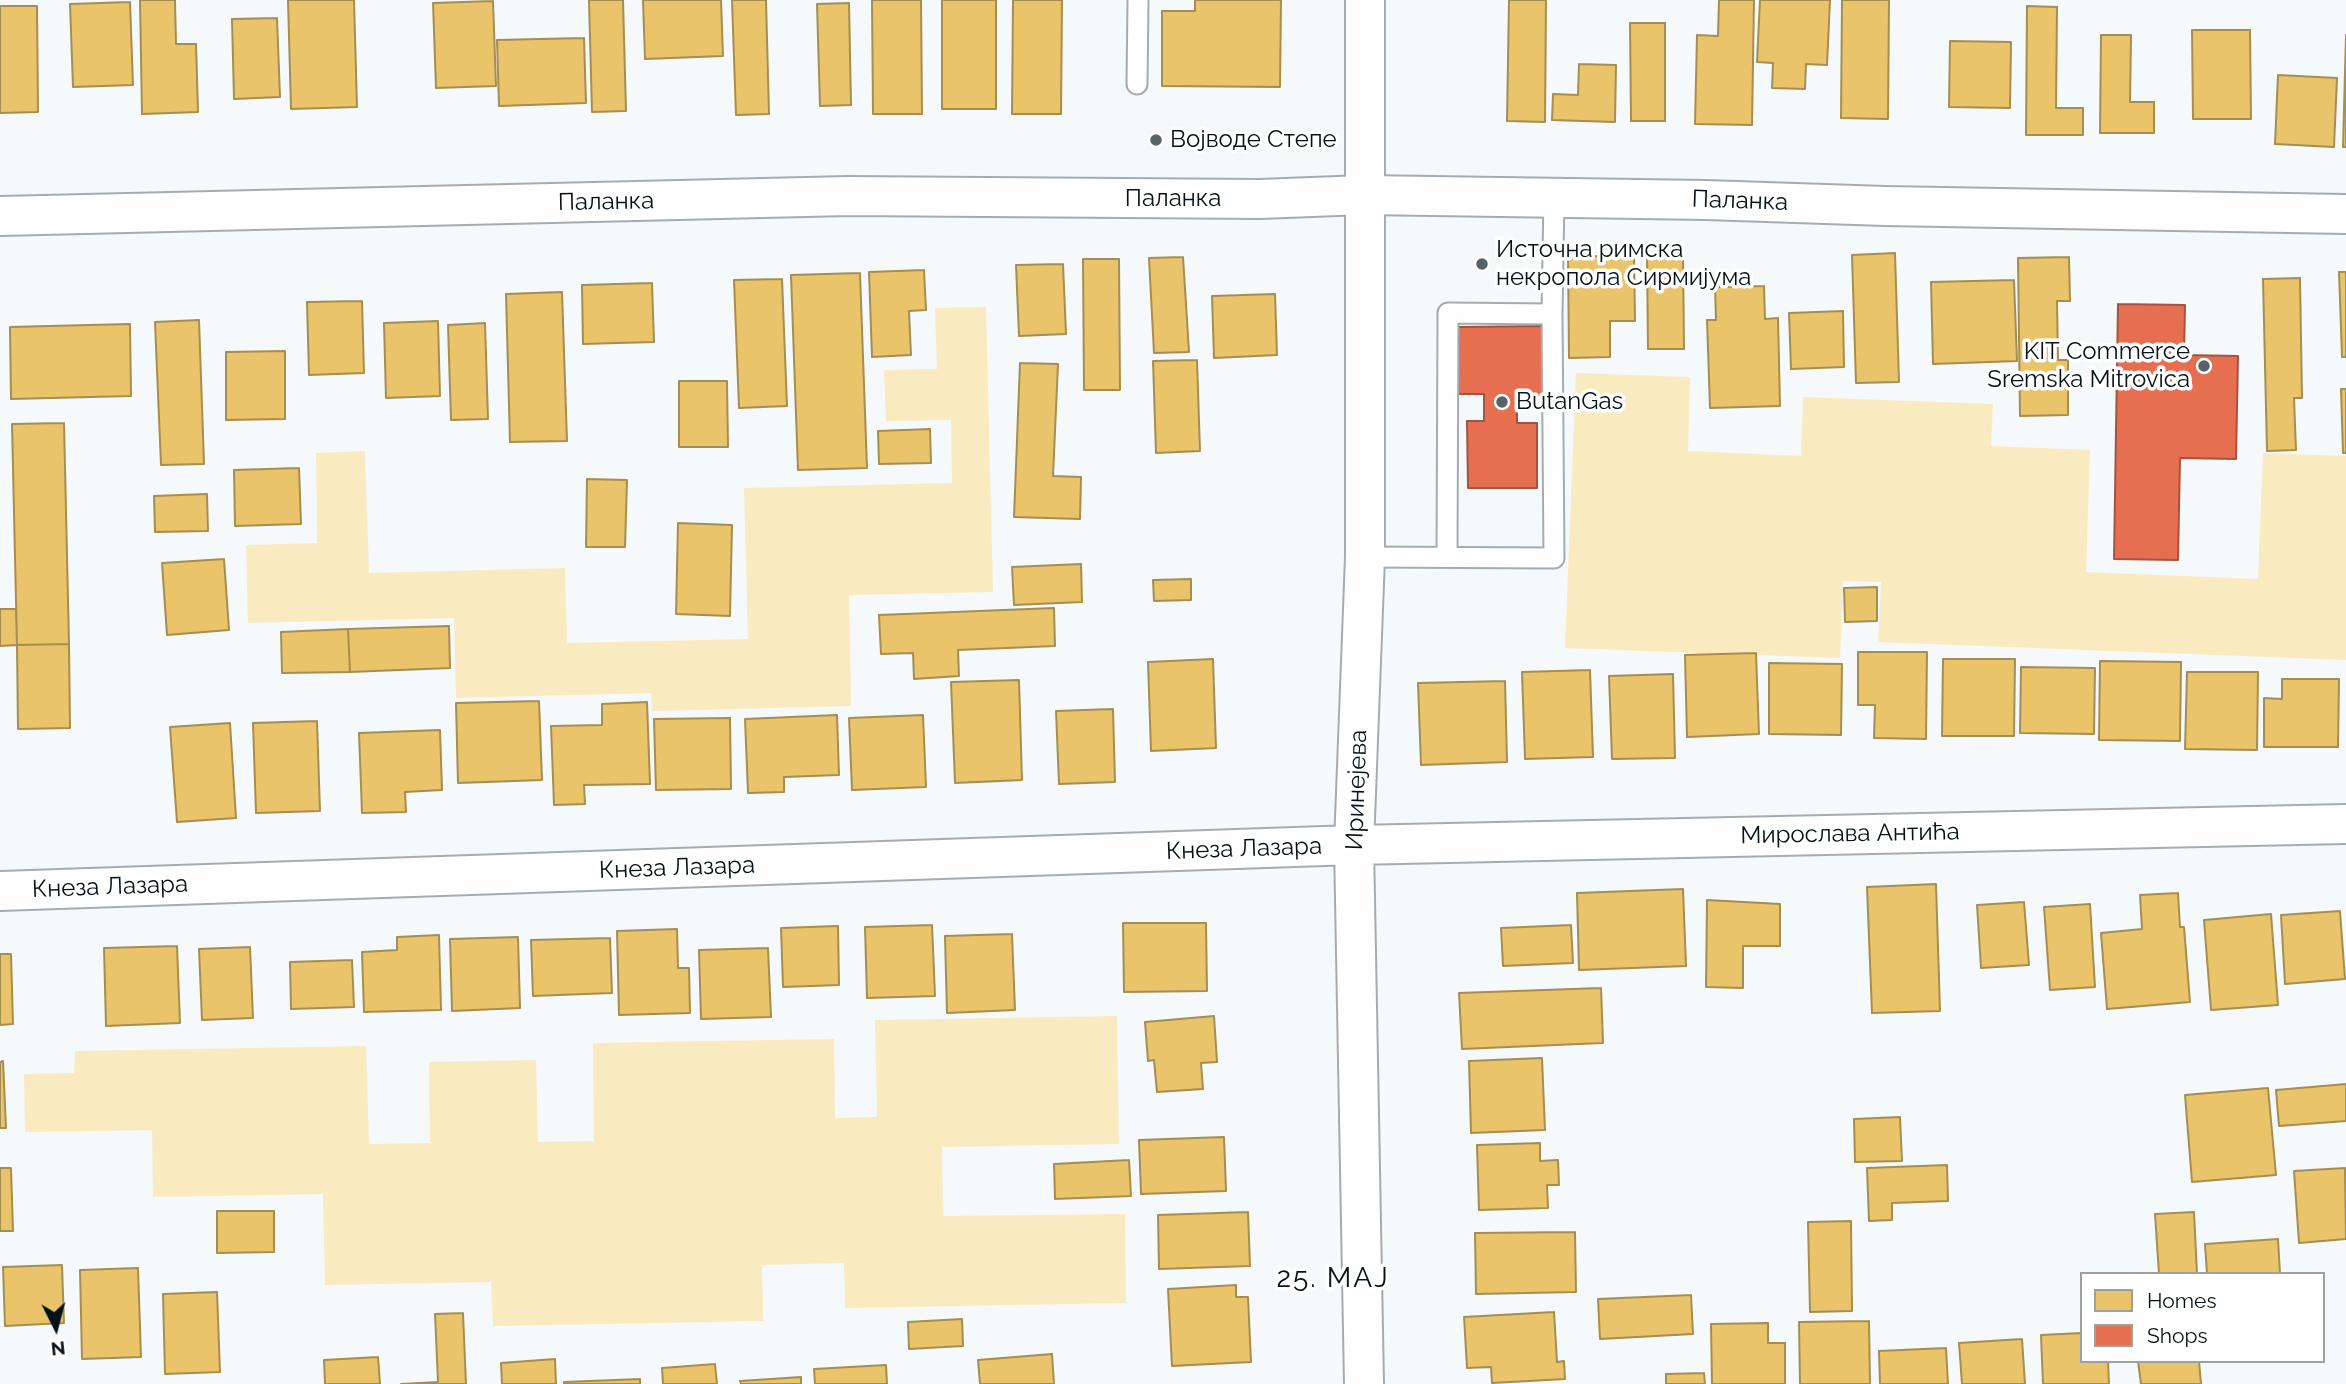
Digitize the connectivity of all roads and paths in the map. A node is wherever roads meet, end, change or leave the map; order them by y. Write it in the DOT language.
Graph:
graph roads {
  1 [pos="1138,0"];
  2 [pos="1365,0"];
  3 [pos="1137,84"];
  4 [pos="1364,195"];
  5 [pos="1554,197"];
  6 [pos="2346,214"];
  7 [pos="0,216"];
  8 [pos="1552,314"];
  9 [pos="1365,557"];
  10 [pos="1447,558"];
  11 [pos="2346,824"];
  12 [pos="1354,845"];
  13 [pos="0,891"];
  14 [pos="1364,1384"];
  1 -- 3 [label="lane"];
  2 -- 4 [label="street"];
  4 -- 5 [label="street, Паланка"];
  4 -- 7 [label="street, Паланка"];
  4 -- 9 [label="street, Иринејева"];
  5 -- 6 [label="street, Паланка"];
  5 -- 8 [label="lane"];
  8 -- 10 [label="lane"];
  8 -- 10 [label="lane"];
  9 -- 10 [label="lane"];
  9 -- 12 [label="street, Иринејева"];
  11 -- 12 [label="street, Мирослава Антића"];
  12 -- 13 [label="street, Кнеза Лазара"];
  12 -- 14 [label="street, Иринејева"];
}
